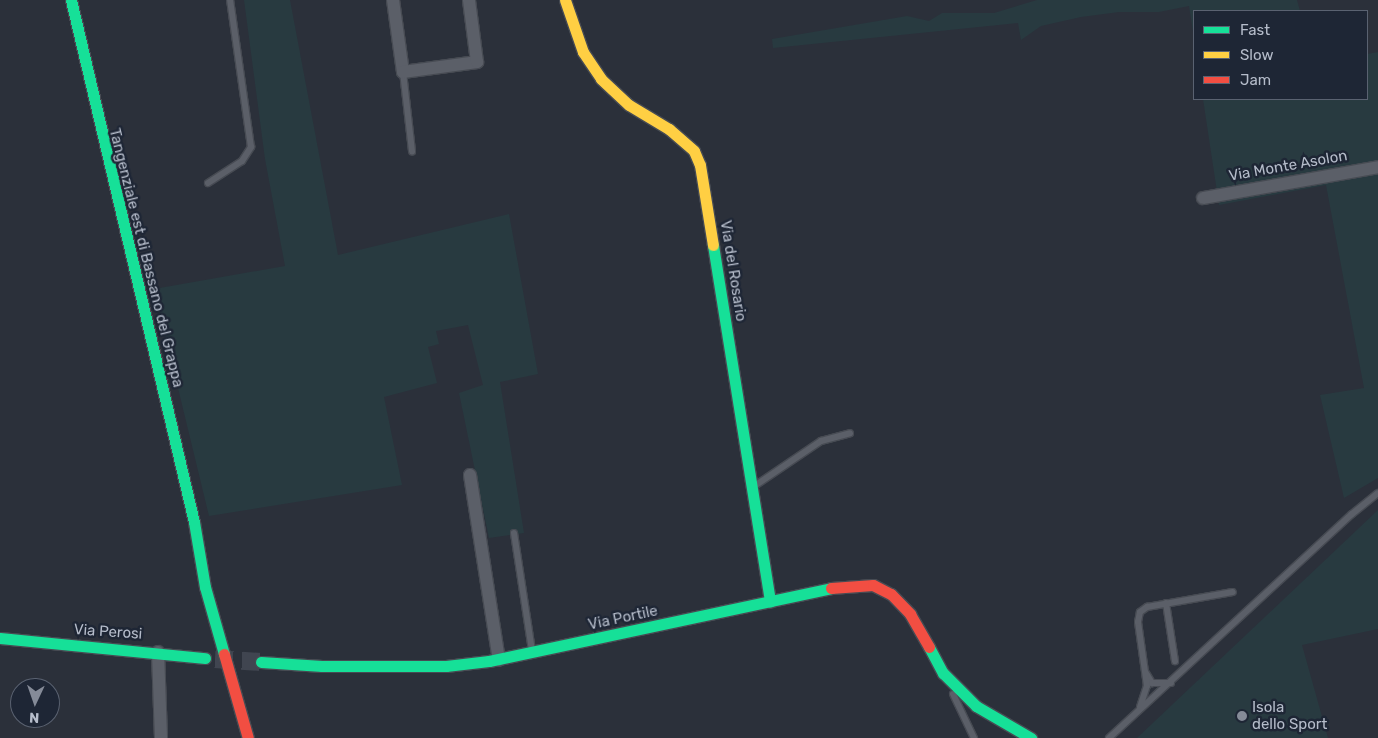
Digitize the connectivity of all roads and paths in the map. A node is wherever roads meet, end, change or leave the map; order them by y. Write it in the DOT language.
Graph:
graph roads {
  1 [pos="71,0"];
  2 [pos="230,0"];
  3 [pos="393,0"];
  4 [pos="469,0"];
  5 [pos="565,0"];
  6 [pos="403,72"];
  7 [pos="412,151"];
  8 [pos="1378,167"];
  9 [pos="208,183"];
  10 [pos="1204,198"];
  11 [pos="850,433"];
  12 [pos="470,475"];
  13 [pos="752,487"];
  14 [pos="1378,493"];
  15 [pos="194,522"];
  16 [pos="514,532"];
  17 [pos="1233,592"];
  18 [pos="770,601"];
  19 [pos="1166,604"];
  20 [pos="228,622"];
  21 [pos="0,638"];
  22 [pos="158,652"];
  23 [pos="532,654"];
  24 [pos="205,658"];
  25 [pos="499,660"];
  26 [pos="1176,661"];
  27 [pos="261,662"];
  28 [pos="1146,672"];
  29 [pos="943,673"];
  30 [pos="1172,683"];
  31 [pos="1138,712"];
  32 [pos="1004,723"];
  33 [pos="161,738"];
  34 [pos="248,738"];
  35 [pos="974,738"];
  36 [pos="1014,738"];
  37 [pos="1031,738"];
  38 [pos="1109,738"];
  1 -- 15 [label="main road, Tangenziale est di Bassano del Grappa"];
  2 -- 9 [label="lane"];
  3 -- 6 [label="street"];
  4 -- 6 [label="street"];
  5 -- 13 [label="main road, Via del Rosario"];
  6 -- 7 [label="lane"];
  8 -- 10 [label="street, Via Monte Asolon"];
  11 -- 13 [label="lane"];
  12 -- 25 [label="street"];
  13 -- 18 [label="main road, Via del Rosario"];
  14 -- 30 [label="lane"];
  15 -- 20 [label="main road, Tangenziale est di Bassano del Grappa"];
  15 -- 34 [label="main road, Tangenziale est di Bassano del Grappa"];
  16 -- 23 [label="lane"];
  17 -- 19 [label="lane"];
  18 -- 23 [label="main road, Via Portile"];
  18 -- 29 [label="main road, Via Portile"];
  19 -- 26 [label="lane"];
  19 -- 28 [label="lane"];
  21 -- 22 [label="main road, Via Perosi"];
  22 -- 24 [label="main road"];
  22 -- 33 [label="street, Via Perosi"];
  23 -- 25 [label="main road, Via Portile"];
  25 -- 27 [label="main road, Via Portile"];
  28 -- 30 [label="lane"];
  28 -- 31 [label="lane"];
  29 -- 32 [label="main road, Via Portile"];
  29 -- 35 [label="lane, Via Portile"];
  30 -- 31 [label="lane"];
  31 -- 38 [label="lane"];
  32 -- 36 [label="main road, Via Portile"];
  32 -- 37 [label="main road, Via Portile"];
}
